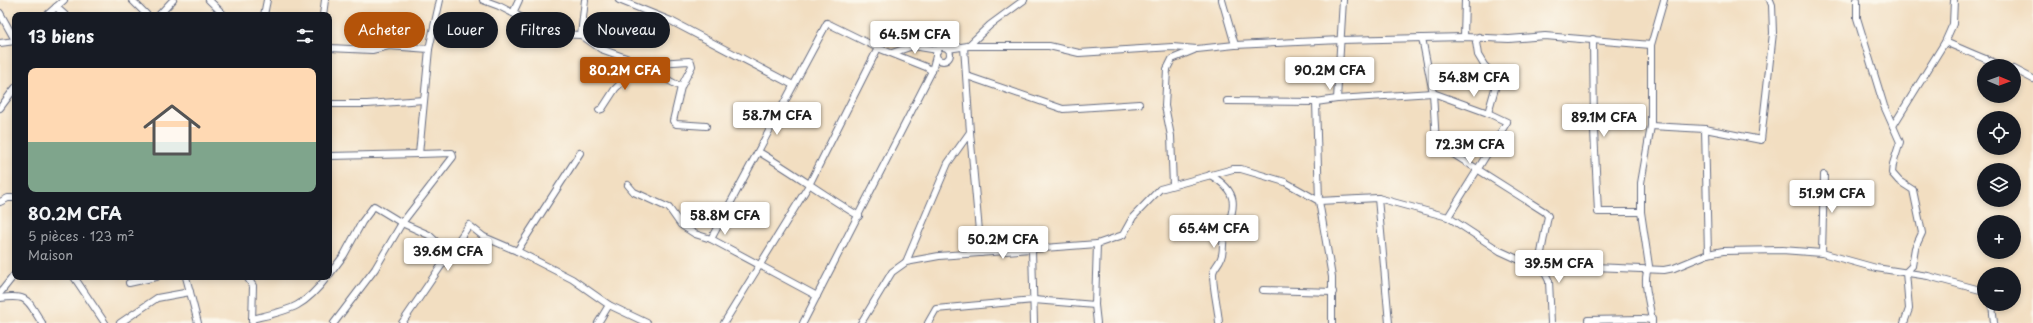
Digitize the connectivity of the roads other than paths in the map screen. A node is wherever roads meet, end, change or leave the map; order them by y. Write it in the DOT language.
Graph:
graph roads {
  1 [pos="64,0"];
  2 [pos="132,0"];
  3 [pos="173,0"];
  4 [pos="209,0"];
  5 [pos="267,0"];
  6 [pos="325,0"];
  7 [pos="440,0"];
  8 [pos="483,0"];
  9 [pos="519,0"];
  10 [pos="585,0"];
  11 [pos="619,0"];
  12 [pos="1024,0"];
  13 [pos="1222,0"];
  14 [pos="1343,0"];
  15 [pos="1465,0"];
  16 [pos="1664,0"];
  17 [pos="1770,0"];
  18 [pos="1857,0"];
  19 [pos="1954,0"];
  20 [pos="56,7"];
  21 [pos="50,12"];
  22 [pos="62,12"];
  23 [pos="144,12"];
  24 [pos="162,12"];
  25 [pos="221,12"];
  26 [pos="265,12"];
  27 [pos="323,12"];
  28 [pos="511,12"];
  29 [pos="513,12"];
  30 [pos="0,13"];
  31 [pos="12,35"];
  32 [pos="575,35"];
  33 [pos="581,35"];
  34 [pos="936,36"];
  35 [pos="1464,37"];
  36 [pos="1479,37"];
  37 [pos="1422,38"];
  38 [pos="1593,39"];
  39 [pos="1341,40"];
  40 [pos="12,41"];
  41 [pos="0,42"];
  42 [pos="1945,42"];
  43 [pos="1235,45"];
  44 [pos="1651,45"];
  45 [pos="964,47"];
  46 [pos="332,48"];
  47 [pos="878,48"];
  48 [pos="429,49"];
  49 [pos="1197,49"];
  50 [pos="943,51"];
  51 [pos="892,53"];
  52 [pos="1985,59"];
  53 [pos="943,61"];
  54 [pos="643,65"];
  55 [pos="932,71"];
  56 [pos="2021,72"];
  57 [pos="967,76"];
  58 [pos="2033,78"];
  59 [pos="793,85"];
  60 [pos="681,87"];
  61 [pos="12,92"];
  62 [pos="1433,93"];
  63 [pos="1336,99"];
  64 [pos="424,100"];
  65 [pos="1227,102"];
  66 [pos="1316,102"];
  67 [pos="332,104"];
  68 [pos="1139,104"];
  69 [pos="0,108"];
  70 [pos="599,110"];
  71 [pos="1488,113"];
  72 [pos="706,126"];
  73 [pos="1652,126"];
  74 [pos="1893,126"];
  75 [pos="1705,128"];
  76 [pos="970,132"];
  77 [pos="759,152"];
  78 [pos="580,153"];
  79 [pos="419,154"];
  80 [pos="332,156"];
  81 [pos="1477,170"];
  82 [pos="1210,175"];
  83 [pos="1824,175"];
  84 [pos="628,185"];
  85 [pos="1173,185"];
  86 [pos="809,186"];
  87 [pos="12,198"];
  88 [pos="1378,198"];
  89 [pos="1319,201"];
  90 [pos="0,202"];
  91 [pos="1641,212"];
  92 [pos="859,216"];
  93 [pos="1448,217"];
  94 [pos="402,223"];
  95 [pos="711,239"];
  96 [pos="1097,244"];
  97 [pos="1032,250"];
  98 [pos="517,251"];
  99 [pos="981,253"];
  100 [pos="1822,253"];
  101 [pos="449,254"];
  102 [pos="1708,254"];
  103 [pos="1536,257"];
  104 [pos="906,262"];
  105 [pos="759,264"];
  106 [pos="1648,268"];
  107 [pos="332,271"];
  108 [pos="1906,272"];
  109 [pos="12,278"];
  110 [pos="76,280"];
  111 [pos="142,280"];
  112 [pos="187,280"];
  113 [pos="250,280"];
  114 [pos="325,280"];
  115 [pos="129,283"];
  116 [pos="1977,289"];
  117 [pos="1263,290"];
  118 [pos="190,292"];
  119 [pos="1333,292"];
  120 [pos="0,293"];
  121 [pos="817,296"];
  122 [pos="0,298"];
  123 [pos="1034,300"];
  124 [pos="609,305"];
  125 [pos="1095,305"];
  126 [pos="1993,311"];
  127 [pos="1588,320"];
  128 [pos="252,321"];
  129 [pos="1652,322"];
  130 [pos="42,323"];
  131 [pos="105,323"];
  132 [pos="120,323"];
  133 [pos="198,323"];
  134 [pos="334,323"];
  135 [pos="402,323"];
  136 [pos="598,323"];
  137 [pos="647,323"];
  138 [pos="724,323"];
  139 [pos="803,323"];
  140 [pos="861,323"];
  141 [pos="928,323"];
  142 [pos="1034,323"];
  143 [pos="1097,323"];
  144 [pos="1218,323"];
  145 [pos="1332,323"];
  146 [pos="1389,323"];
  147 [pos="1550,323"];
  148 [pos="1904,323"];
  149 [pos="1994,323"];
  1 -- 20 [label="street"];
  2 -- 23 [label="street"];
  3 -- 24 [label="street"];
  4 -- 25 [label="street"];
  5 -- 26 [label="street"];
  6 -- 27 [label="street"];
  7 -- 48 [label="street"];
  8 -- 28 [label="street"];
  9 -- 29 [label="street"];
  10 -- 33 [label="street"];
  11 -- 59 [label="street"];
  12 -- 45 [label="street"];
  13 -- 43 [label="street"];
  14 -- 39 [label="street"];
  15 -- 35 [label="street"];
  16 -- 44 [label="street"];
  17 -- 75 [label="street"];
  18 -- 74 [label="street"];
  19 -- 42 [label="street"];
  20 -- 21 [label="street"];
  20 -- 22 [label="street"];
  30 -- 31 [label="street"];
  32 -- 33 [label="street"];
  33 -- 54 [label="street"];
  34 -- 50 [label="street"];
  35 -- 36 [label="street"];
  35 -- 37 [label="street"];
  36 -- 38 [label="street"];
  36 -- 71 [label="street"];
  37 -- 39 [label="street"];
  37 -- 62 [label="street"];
  38 -- 44 [label="street"];
  38 -- 91 [label="street"];
  39 -- 43 [label="street"];
  39 -- 63 [label="street"];
  40 -- 41 [label="street"];
  42 -- 52 [label="street"];
  42 -- 74 [label="street"];
  43 -- 49 [label="street"];
  44 -- 73 [label="street"];
  45 -- 49 [label="street"];
  45 -- 50 [label="street"];
  45 -- 57 [label="street"];
  46 -- 48 [label="street"];
  47 -- 51 [label="street"];
  47 -- 59 [label="street"];
  47 -- 86 [label="street"];
  48 -- 64 [label="street"];
  49 -- 85 [label="street"];
  50 -- 51 [label="street"];
  50 -- 53 [label="street"];
  50 -- 53 [label="street"];
  50 -- 55 [label="street"];
  51 -- 55 [label="street"];
  53 -- 55 [label="street"];
  54 -- 60 [label="street"];
  54 -- 60 [label="street"];
  54 -- 70 [label="street"];
  55 -- 92 [label="street"];
  56 -- 58 [label="street"];
  57 -- 68 [label="street"];
  57 -- 76 [label="street"];
  59 -- 77 [label="street"];
  60 -- 72 [label="street"];
  61 -- 69 [label="street"];
  62 -- 63 [label="street"];
  62 -- 71 [label="street"];
  62 -- 81 [label="street"];
  63 -- 66 [label="street"];
  64 -- 67 [label="street"];
  64 -- 79 [label="street"];
  65 -- 66 [label="street"];
  66 -- 89 [label="street"];
  71 -- 81 [label="street"];
  73 -- 75 [label="street"];
  73 -- 91 [label="street"];
  74 -- 108 [label="street"];
  75 -- 102 [label="street"];
  76 -- 99 [label="street"];
  76 -- 104 [label="street"];
  77 -- 86 [label="street"];
  77 -- 95 [label="street"];
  78 -- 98 [label="street"];
  79 -- 80 [label="street"];
  79 -- 94 [label="street"];
  81 -- 93 [label="street"];
  81 -- 103 [label="street"];
  82 -- 85 [label="street"];
  82 -- 89 [label="street"];
  82 -- 144 [label="street"];
  83 -- 100 [label="street"];
  84 -- 95 [label="street"];
  85 -- 96 [label="street"];
  86 -- 92 [label="street"];
  86 -- 105 [label="street"];
  87 -- 90 [label="street"];
  88 -- 89 [label="street"];
  88 -- 93 [label="street"];
  88 -- 146 [label="street"];
  89 -- 119 [label="street"];
  91 -- 106 [label="street"];
  92 -- 121 [label="street"];
  93 -- 103 [label="street"];
  94 -- 101 [label="street"];
  94 -- 107 [label="street"];
  94 -- 134 [label="street"];
  95 -- 105 [label="street"];
  96 -- 97 [label="street"];
  96 -- 125 [label="street"];
  97 -- 99 [label="street"];
  97 -- 123 [label="street"];
  98 -- 101 [label="street"];
  98 -- 124 [label="street"];
  99 -- 104 [label="street"];
  100 -- 102 [label="street"];
  100 -- 108 [label="street"];
  101 -- 135 [label="street"];
  102 -- 106 [label="street"];
  103 -- 106 [label="street"];
  103 -- 147 [label="street"];
  104 -- 140 [label="street"];
  105 -- 121 [label="street"];
  105 -- 138 [label="street"];
  106 -- 129 [label="street"];
  108 -- 116 [label="street"];
  108 -- 148 [label="street"];
  109 -- 120 [label="street"];
  110 -- 131 [label="street"];
  111 -- 115 [label="street"];
  112 -- 118 [label="street"];
  113 -- 128 [label="street"];
  114 -- 128 [label="street"];
  117 -- 119 [label="street"];
  118 -- 132 [label="street"];
  118 -- 133 [label="street"];
  119 -- 145 [label="street"];
  121 -- 139 [label="street"];
  122 -- 130 [label="street"];
  123 -- 125 [label="street"];
  123 -- 141 [label="street"];
  123 -- 142 [label="street"];
  124 -- 136 [label="street"];
  124 -- 137 [label="street"];
  125 -- 143 [label="street"];
  126 -- 149 [label="street"];
  127 -- 129 [label="street"];
}
